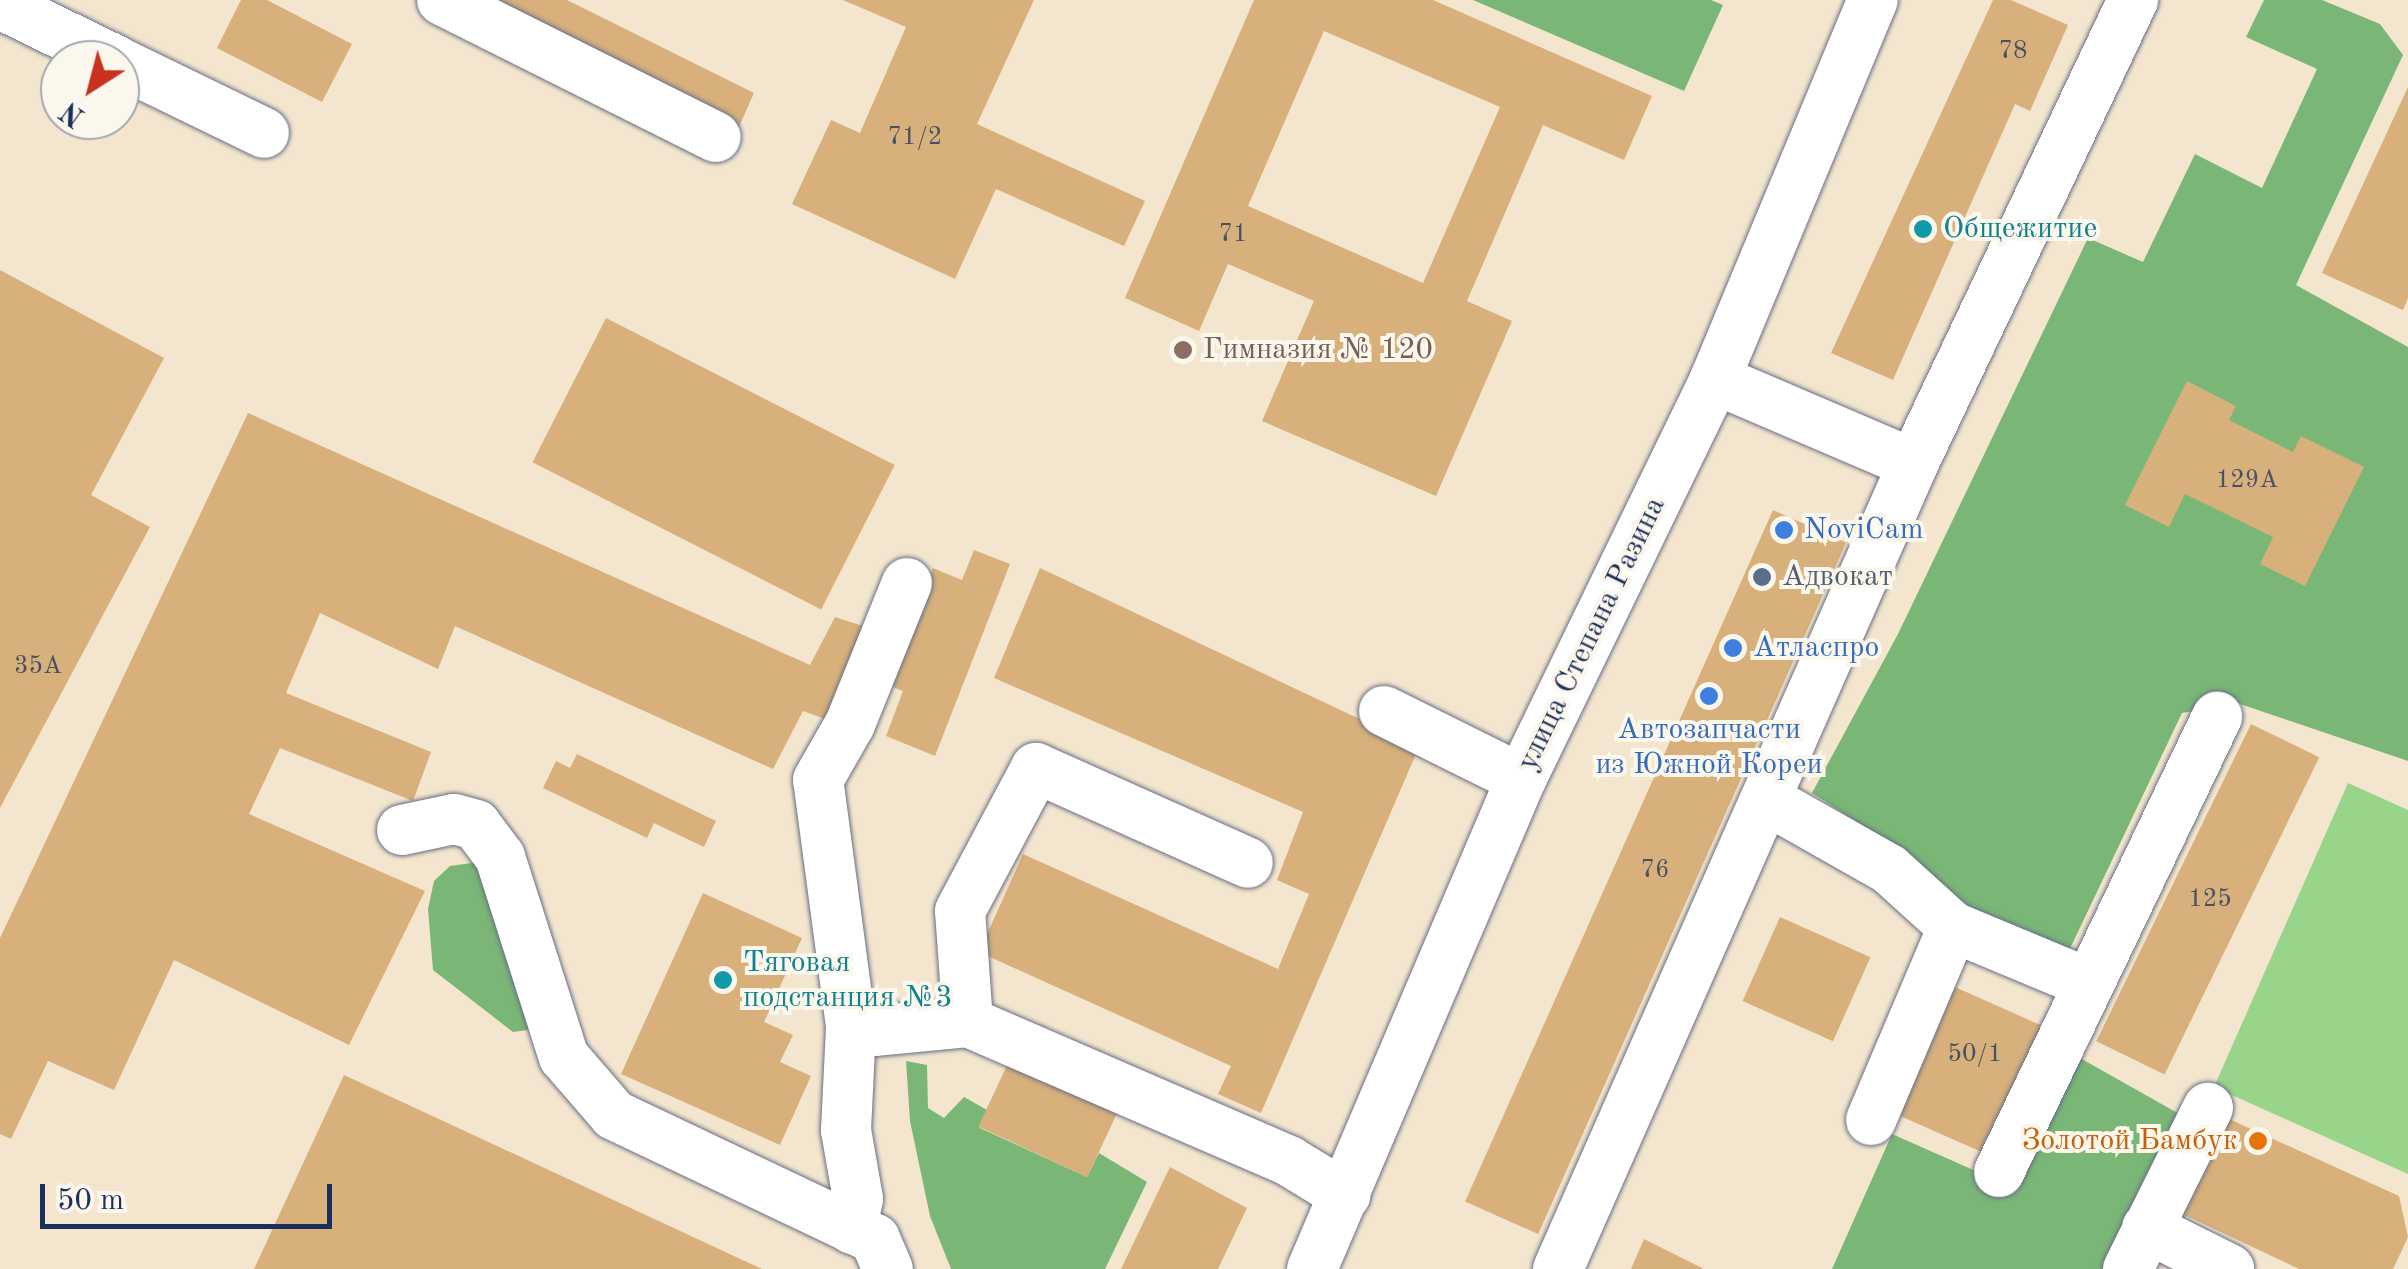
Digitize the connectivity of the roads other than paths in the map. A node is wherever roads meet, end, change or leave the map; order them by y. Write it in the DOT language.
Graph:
graph roads {
  1 [pos="442,0"];
  2 [pos="1873,0"];
  3 [pos="2133,0"];
  4 [pos="0,4"];
  5 [pos="74,40"];
  6 [pos="140,72"];
  7 [pos="264,133"];
  8 [pos="716,136"];
  9 [pos="1715,379"];
  10 [pos="1913,464"];
  11 [pos="907,583"];
  12 [pos="1384,711"];
  13 [pos="2217,717"];
  14 [pos="1522,779"];
  15 [pos="1766,800"];
  16 [pos="402,830"];
  17 [pos="1248,863"];
  18 [pos="1953,927"];
  19 [pos="2085,982"];
  20 [pos="968,1022"];
  21 [pos="851,1026"];
  22 [pos="2208,1108"];
  23 [pos="1871,1120"];
  24 [pos="1999,1172"];
  25 [pos="1345,1195"];
  26 [pos="852,1228"];
  27 [pos="2137,1249"];
  28 [pos="888,1269"];
  29 [pos="1312,1269"];
  30 [pos="1558,1269"];
  31 [pos="2229,1269"];
  1 -- 8 [label="street"];
  2 -- 9 [label="street, улица Степана Разина"];
  3 -- 10 [label="street"];
  4 -- 5 [label="street"];
  6 -- 7 [label="street"];
  9 -- 10 [label="street"];
  9 -- 14 [label="street, улица Степана Разина"];
  10 -- 15 [label="street"];
  11 -- 21 [label="street"];
  12 -- 14 [label="street"];
  13 -- 19 [label="street"];
  14 -- 25 [label="street, улица Степана Разина"];
  15 -- 18 [label="street"];
  15 -- 30 [label="street"];
  16 -- 26 [label="street"];
  17 -- 20 [label="street"];
  18 -- 19 [label="street"];
  18 -- 23 [label="street"];
  19 -- 24 [label="street"];
  20 -- 21 [label="street"];
  20 -- 25 [label="street"];
  21 -- 26 [label="street"];
  22 -- 27 [label="street"];
  25 -- 29 [label="street, улица Степана Разина"];
  26 -- 28 [label="street"];
  27 -- 31 [label="street"];
}
